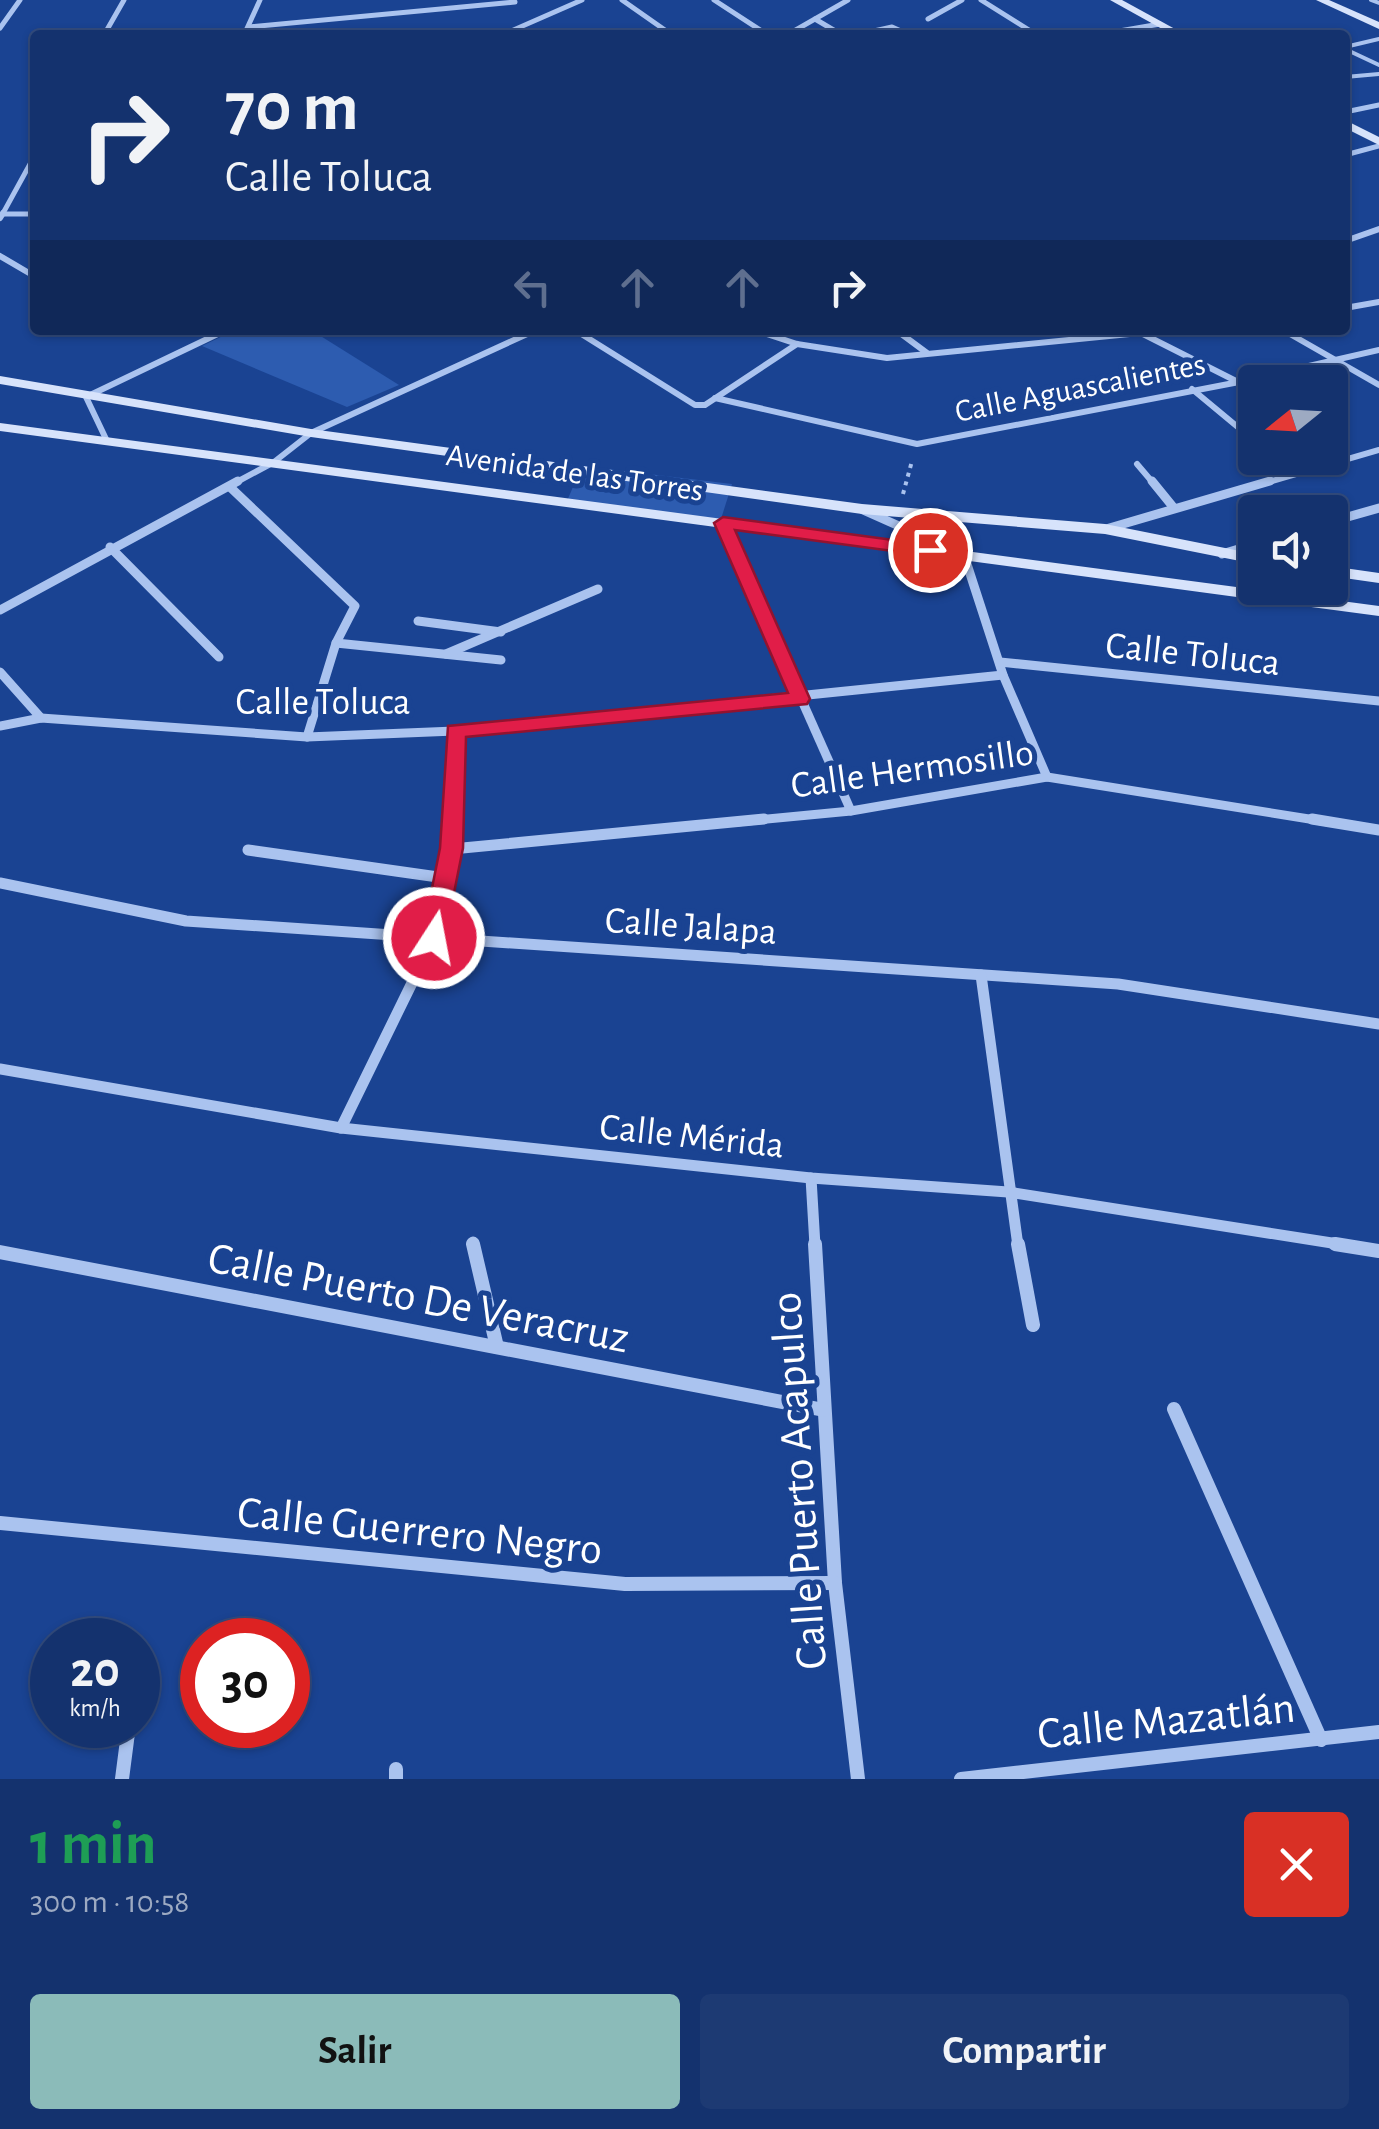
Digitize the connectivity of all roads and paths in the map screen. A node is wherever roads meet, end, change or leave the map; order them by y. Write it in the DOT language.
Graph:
graph roads {
  1 [pos="20,0"];
  2 [pos="124,0"];
  3 [pos="260,0"];
  4 [pos="582,0"];
  5 [pos="622,0"];
  6 [pos="714,0"];
  7 [pos="848,0"];
  8 [pos="962,0"];
  9 [pos="982,0"];
  10 [pos="1115,0"];
  11 [pos="1321,0"];
  12 [pos="1344,0"];
  13 [pos="1372,0"];
  14 [pos="515,2"];
  15 [pos="1379,4"];
  16 [pos="1379,16"];
  17 [pos="928,18"];
  18 [pos="816,19"];
  19 [pos="1160,24"];
  20 [pos="1379,26"];
  21 [pos="249,27"];
  22 [pos="0,28"];
  23 [pos="107,30"];
  24 [pos="247,30"];
  25 [pos="513,30"];
  26 [pos="665,30"];
  27 [pos="760,30"];
  28 [pos="796,30"];
  29 [pos="834,30"];
  30 [pos="1029,30"];
  31 [pos="1125,30"];
  32 [pos="1171,30"];
  33 [pos="1379,39"];
  34 [pos="1350,47"];
  35 [pos="1350,50"];
  36 [pos="1379,65"];
  37 [pos="1379,74"];
  38 [pos="1350,77"];
  39 [pos="1379,105"];
  40 [pos="1350,111"];
  41 [pos="1350,127"];
  42 [pos="1379,144"];
  43 [pos="1350,153"];
  44 [pos="30,164"];
  45 [pos="30,175"];
  46 [pos="23,176"];
  47 [pos="30,214"];
  48 [pos="1,215"];
  49 [pos="1379,228"];
  50 [pos="1350,239"];
  51 [pos="0,256"];
  52 [pos="29,273"];
  53 [pos="1379,302"];
  54 [pos="1350,307"];
  55 [pos="216,335"];
  56 [pos="525,335"];
  57 [pos="583,335"];
  58 [pos="771,335"];
  59 [pos="903,335"];
  60 [pos="1110,335"];
  61 [pos="1145,335"];
  62 [pos="1291,335"];
  63 [pos="798,344"];
  64 [pos="1379,350"];
  65 [pos="928,354"];
  66 [pos="1332,360"];
  67 [pos="1311,365"];
  68 [pos="0,380"];
  69 [pos="1238,382"];
  70 [pos="1379,385"];
  71 [pos="1192,389"];
  72 [pos="86,398"];
  73 [pos="716,398"];
  74 [pos="0,427"];
  75 [pos="1238,428"];
  76 [pos="311,433"];
  77 [pos="106,438"];
  78 [pos="917,444"];
  79 [pos="1379,450"];
  80 [pos="274,462"];
  81 [pos="1138,464"];
  82 [pos="230,487"];
  83 [pos="1174,508"];
  84 [pos="1379,508"];
  85 [pos="862,509"];
  86 [pos="898,511"];
  87 [pos="1348,517"];
  88 [pos="723,523"];
  89 [pos="1105,529"];
  90 [pos="110,547"];
  91 [pos="1238,549"];
  92 [pos="1221,554"];
  93 [pos="964,555"];
  94 [pos="1238,556"];
  95 [pos="1348,574"];
  96 [pos="1379,578"];
  97 [pos="598,589"];
  98 [pos="0,610"];
  99 [pos="1379,611"];
  100 [pos="418,621"];
  101 [pos="502,632"];
  102 [pos="336,643"];
  103 [pos="446,654"];
  104 [pos="219,656"];
  105 [pos="501,660"];
  106 [pos="1000,662"];
  107 [pos="0,672"];
  108 [pos="1003,676"];
  109 [pos="800,699"];
  110 [pos="1379,701"];
  111 [pos="41,718"];
  112 [pos="0,726"];
  113 [pos="456,731"];
  114 [pos="306,737"];
  115 [pos="1047,777"];
  116 [pos="852,811"];
  117 [pos="1379,830"];
  118 [pos="452,848"];
  119 [pos="248,850"];
  120 [pos="445,878"];
  121 [pos="0,884"];
  122 [pos="434,938"];
  123 [pos="980,975"];
  124 [pos="1379,1024"];
  125 [pos="0,1069"];
  126 [pos="341,1128"];
  127 [pos="811,1178"];
  128 [pos="1008,1192"];
  129 [pos="473,1242"];
  130 [pos="0,1252"];
  131 [pos="1379,1252"];
  132 [pos="1033,1326"];
  133 [pos="497,1347"];
  134 [pos="1174,1409"];
  135 [pos="824,1410"];
  136 [pos="0,1523"];
  137 [pos="834,1582"];
  138 [pos="1379,1732"];
  139 [pos="1321,1740"];
  140 [pos="125,1748"];
  141 [pos="122,1779"];
  142 [pos="858,1779"];
  143 [pos="961,1779"];
  1 -- 22 [label="street"];
  2 -- 23 [label="street"];
  3 -- 21 [label="street"];
  4 -- 25 [label="street"];
  5 -- 26 [label="street"];
  6 -- 27 [label="street"];
  7 -- 18 [label="street"];
  8 -- 17 [label="street"];
  9 -- 30 [label="street"];
  10 -- 19 [label="street"];
  11 -- 20 [label="street"];
  12 -- 16 [label="street"];
  13 -- 15 [label="lane"];
  14 -- 21 [label="street"];
  18 -- 28 [label="street"];
  18 -- 29 [label="street"];
  19 -- 31 [label="street"];
  19 -- 32 [label="street"];
  21 -- 24 [label="street"];
  33 -- 34 [label="lane"];
  35 -- 36 [label="lane"];
  37 -- 38 [label="lane"];
  39 -- 40 [label="street"];
  41 -- 42 [label="street"];
  42 -- 43 [label="street"];
  44 -- 46 [label="street"];
  45 -- 46 [label="street"];
  46 -- 48 [label="street"];
  47 -- 48 [label="lane"];
  49 -- 50 [label="street"];
  51 -- 52 [label="street"];
  53 -- 54 [label="street"];
  55 -- 72 [label="street"];
  56 -- 76 [label="street"];
  57 -- 73 [label="street"];
  58 -- 63 [label="street"];
  59 -- 65 [label="street"];
  60 -- 65 [label="street"];
  61 -- 69 [label="street"];
  62 -- 66 [label="street"];
  63 -- 65 [label="street"];
  63 -- 73 [label="street"];
  64 -- 66 [label="street, Calle Aguascalientes"];
  66 -- 67 [label="street, Calle Aguascalientes"];
  66 -- 70 [label="street"];
  68 -- 72 [label="street, Avenida de las Torres"];
  69 -- 71 [label="street, Calle Aguascalientes"];
  71 -- 75 [label="street"];
  71 -- 78 [label="street, Calle Aguascalientes"];
  72 -- 76 [label="street, Avenida de las Torres"];
  72 -- 77 [label="street"];
  73 -- 78 [label="street"];
  74 -- 77 [label="street, Avenida de las Torres"];
  76 -- 80 [label="street"];
  76 -- 85 [label="street, Avenida de las Torres"];
  77 -- 80 [label="street, Avenida de las Torres"];
  78 -- 86 [label="path, Calle Aguascalientes"];
  79 -- 83 [label="street"];
  80 -- 82 [label="street"];
  80 -- 88 [label="street, Avenida de las Torres"];
  81 -- 83 [label="street"];
  82 -- 90 [label="street"];
  82 -- 102 [label="street"];
  83 -- 89 [label="street"];
  84 -- 87 [label="street"];
  85 -- 86 [label="street, Avenida de las Torres"];
  85 -- 93 [label="street"];
  86 -- 89 [label="street, Avenida de las Torres"];
  88 -- 93 [label="street, Avenida de las Torres"];
  88 -- 109 [label="street"];
  89 -- 92 [label="street, Avenida de las Torres"];
  90 -- 98 [label="street"];
  90 -- 104 [label="street"];
  91 -- 92 [label="street"];
  92 -- 94 [label="street, Avenida de las Torres"];
  93 -- 99 [label="street, Avenida de las Torres"];
  93 -- 106 [label="street"];
  95 -- 96 [label="street"];
  97 -- 101 [label="street"];
  100 -- 101 [label="street"];
  101 -- 103 [label="street"];
  102 -- 103 [label="street"];
  102 -- 114 [label="street"];
  103 -- 105 [label="street"];
  106 -- 108 [label="street"];
  106 -- 110 [label="street, Calle Toluca"];
  107 -- 111 [label="street"];
  108 -- 109 [label="street, Calle Toluca"];
  108 -- 115 [label="street"];
  109 -- 113 [label="street, Calle Toluca"];
  109 -- 116 [label="street"];
  111 -- 112 [label="street, Calle Toluca"];
  111 -- 114 [label="street, Calle Toluca"];
  113 -- 114 [label="street, Calle Toluca"];
  113 -- 118 [label="street"];
  115 -- 116 [label="street, Calle Hermosillo"];
  115 -- 117 [label="street, Calle Hermosillo"];
  116 -- 118 [label="street, Calle Hermosillo"];
  118 -- 120 [label="street"];
  119 -- 120 [label="street"];
  120 -- 122 [label="street"];
  121 -- 122 [label="street, Calle Jalapa"];
  122 -- 123 [label="street, Calle Jalapa"];
  122 -- 126 [label="street"];
  123 -- 124 [label="street, Calle Jalapa"];
  123 -- 128 [label="street"];
  125 -- 126 [label="street, Calle Mérida"];
  126 -- 127 [label="street, Calle Mérida"];
  127 -- 128 [label="street, Calle Mérida"];
  127 -- 135 [label="street, Calle Puerto Acapulco"];
  128 -- 131 [label="street, Calle Mérida"];
  128 -- 132 [label="street"];
  129 -- 133 [label="street"];
  130 -- 133 [label="street, Calle Puerto De Veracruz"];
  133 -- 135 [label="street, Calle Puerto De Veracruz"];
  134 -- 139 [label="street"];
  135 -- 137 [label="street, Calle Puerto Acapulco"];
  136 -- 137 [label="street, Calle Guerrero Negro"];
  137 -- 142 [label="street, Calle Puerto Acapulco"];
  138 -- 139 [label="street, Calle Mazatlán"];
  139 -- 143 [label="street, Calle Mazatlán"];
  140 -- 141 [label="street"];
}
